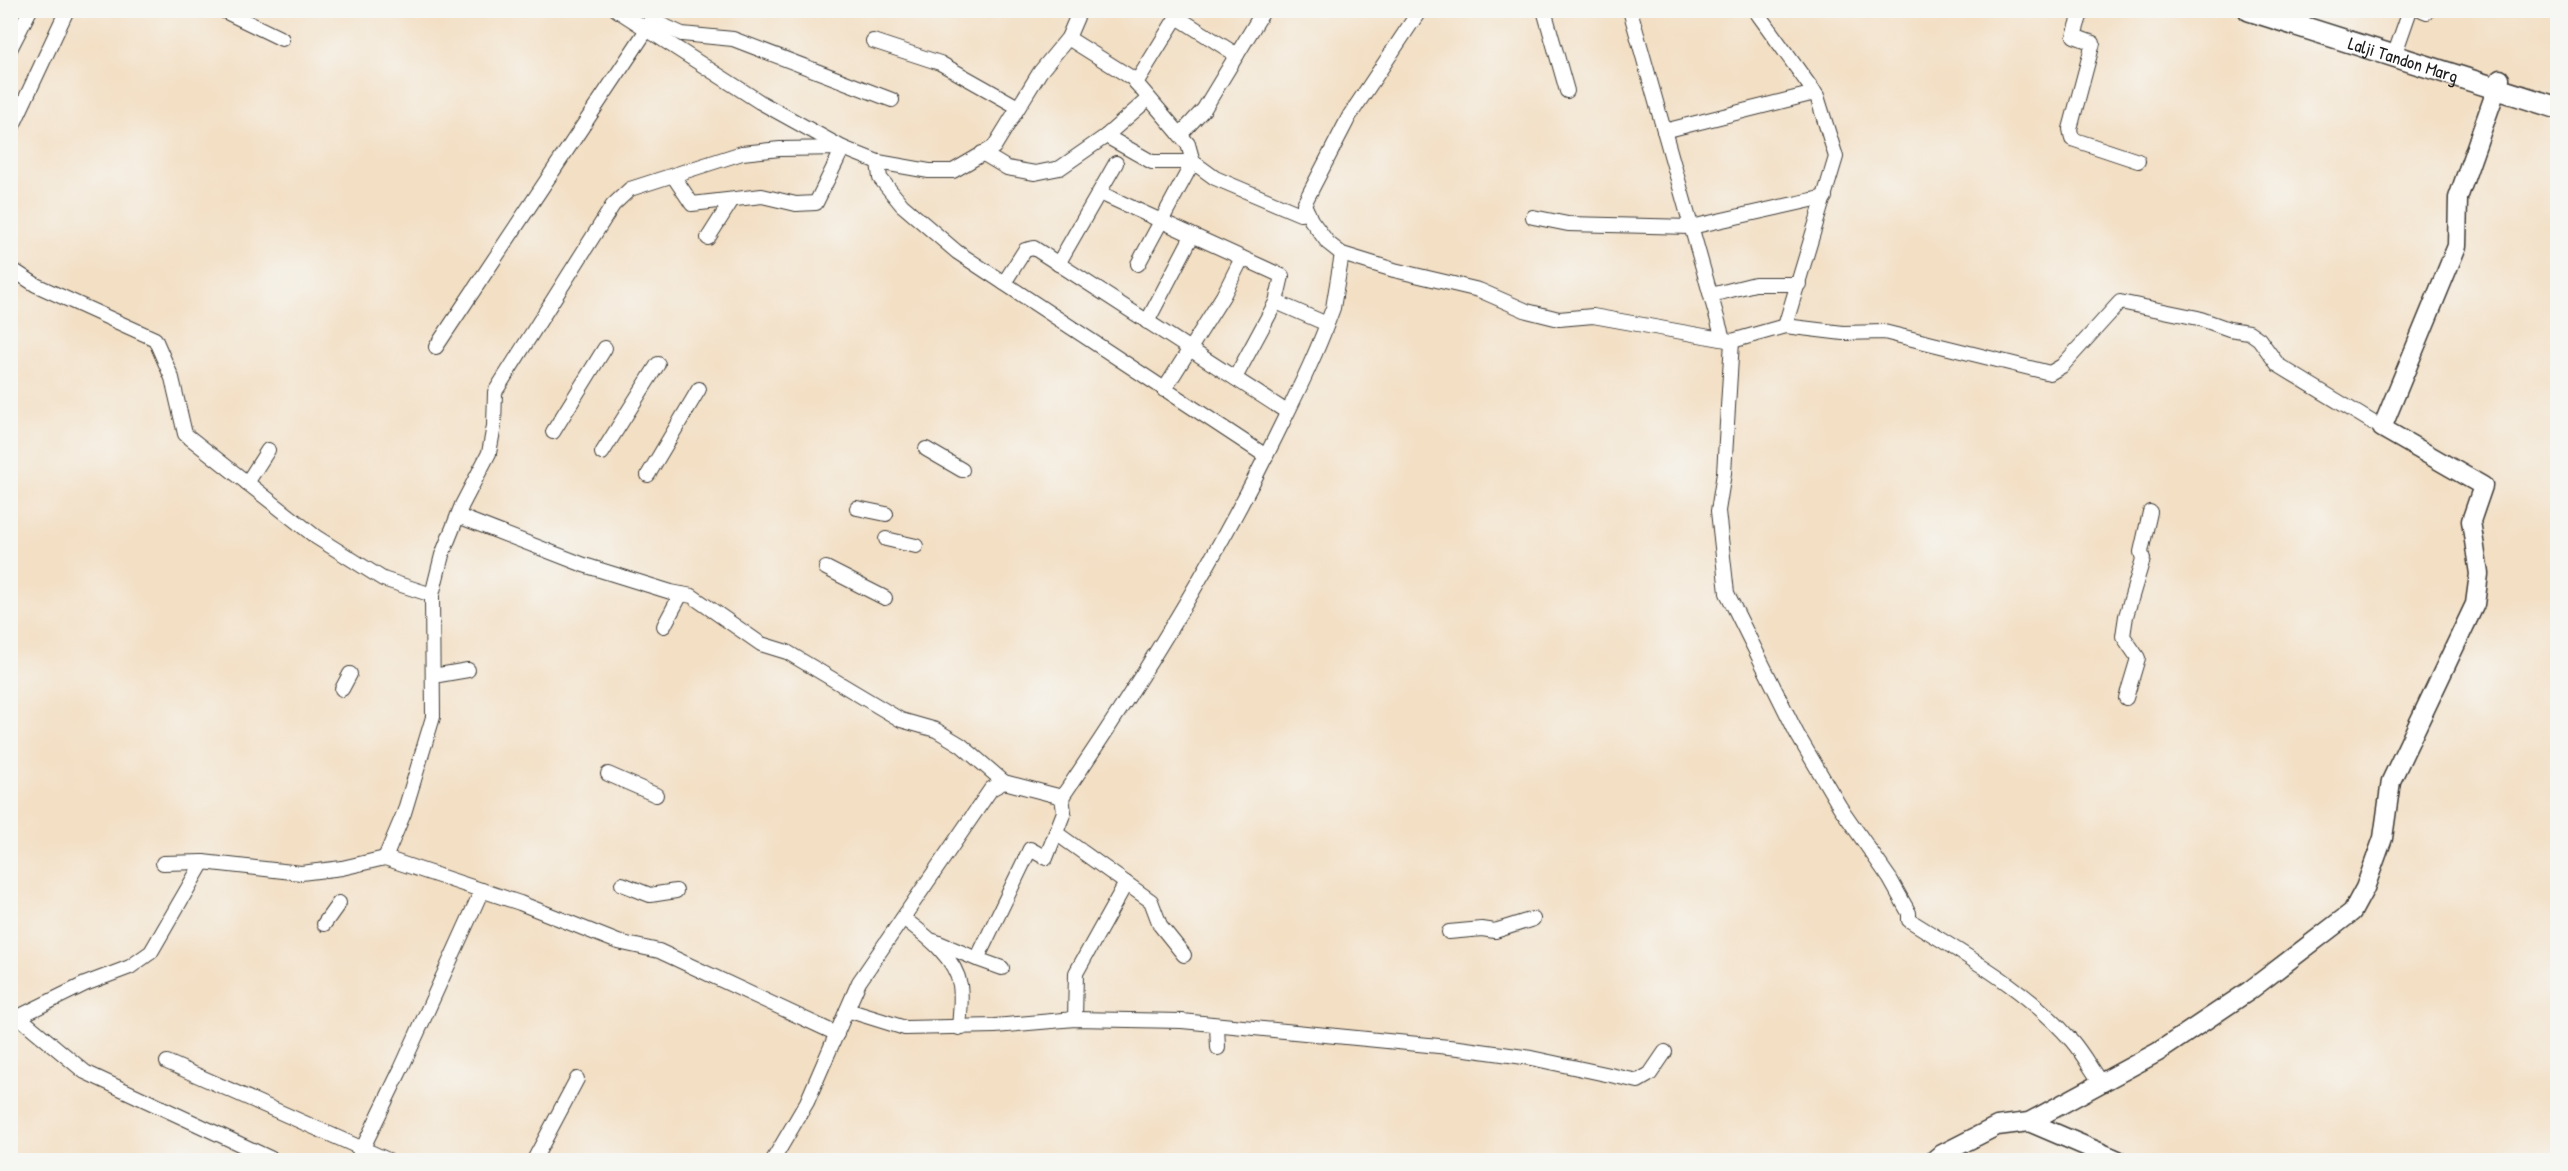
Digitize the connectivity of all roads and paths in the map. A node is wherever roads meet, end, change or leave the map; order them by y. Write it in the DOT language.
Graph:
graph roads {
  1 [pos="30,10"];
  2 [pos="67,10"];
  3 [pos="222,10"];
  4 [pos="617,10"];
  5 [pos="1080,10"];
  6 [pos="1264,10"];
  7 [pos="1420,10"];
  8 [pos="1544,10"];
  9 [pos="1630,10"];
  10 [pos="1755,10"];
  11 [pos="2082,10"];
  12 [pos="2248,10"];
  13 [pos="2286,10"];
  14 [pos="2410,10"];
  15 [pos="1179,14"];
  16 [pos="651,19"];
  17 [pos="1068,38"];
  18 [pos="282,39"];
  19 [pos="873,40"];
  20 [pos="10,49"];
  21 [pos="2396,51"];
  22 [pos="1237,55"];
  23 [pos="1136,83"];
  24 [pos="2499,84"];
  25 [pos="1567,91"];
  26 [pos="1815,93"];
  27 [pos="1148,99"];
  28 [pos="2558,99"];
  29 [pos="892,100"];
  30 [pos="1018,107"];
  31 [pos="2558,108"];
  32 [pos="1664,131"];
  33 [pos="10,132"];
  34 [pos="1180,135"];
  35 [pos="1106,136"];
  36 [pos="843,148"];
  37 [pos="982,153"];
  38 [pos="2138,160"];
  39 [pos="878,162"];
  40 [pos="1193,162"];
  41 [pos="1116,163"];
  42 [pos="674,177"];
  43 [pos="1100,193"];
  44 [pos="1825,197"];
  45 [pos="732,200"];
  46 [pos="1308,213"];
  47 [pos="1533,217"];
  48 [pos="1161,222"];
  49 [pos="1691,227"];
  50 [pos="1192,236"];
  51 [pos="708,238"];
  52 [pos="1342,254"];
  53 [pos="1242,258"];
  54 [pos="1058,264"];
  55 [pos="1138,264"];
  56 [pos="10,268"];
  57 [pos="1004,283"];
  58 [pos="1798,284"];
  59 [pos="1711,295"];
  60 [pos="1276,302"];
  61 [pos="1147,322"];
  62 [pos="1327,324"];
  63 [pos="1785,326"];
  64 [pos="1728,340"];
  65 [pos="436,347"];
  66 [pos="605,348"];
  67 [pos="1191,350"];
  68 [pos="658,364"];
  69 [pos="1235,378"];
  70 [pos="699,389"];
  71 [pos="1164,390"];
  72 [pos="1287,412"];
  73 [pos="2382,428"];
  74 [pos="553,432"];
  75 [pos="926,449"];
  76 [pos="268,450"];
  77 [pos="602,453"];
  78 [pos="1266,456"];
  79 [pos="962,470"];
  80 [pos="648,475"];
  81 [pos="247,483"];
  82 [pos="856,508"];
  83 [pos="2151,512"];
  84 [pos="886,514"];
  85 [pos="458,516"];
  86 [pos="886,539"];
  87 [pos="916,546"];
  88 [pos="826,568"];
  89 [pos="681,594"];
  90 [pos="432,595"];
  91 [pos="885,598"];
  92 [pos="664,626"];
  93 [pos="468,670"];
  94 [pos="350,674"];
  95 [pos="433,676"];
  96 [pos="342,689"];
  97 [pos="2126,698"];
  98 [pos="992,771"];
  99 [pos="608,774"];
  100 [pos="1004,782"];
  101 [pos="991,789"];
  102 [pos="656,795"];
  103 [pos="1062,797"];
  104 [pos="1056,833"];
  105 [pos="385,858"];
  106 [pos="203,862"];
  107 [pos="163,863"];
  108 [pos="1126,883"];
  109 [pos="622,884"];
  110 [pos="482,890"];
  111 [pos="676,891"];
  112 [pos="339,903"];
  113 [pos="903,918"];
  114 [pos="1533,919"];
  115 [pos="324,924"];
  116 [pos="1449,932"];
  117 [pos="932,940"];
  118 [pos="1184,955"];
  119 [pos="977,958"];
  120 [pos="1002,968"];
  121 [pos="848,1010"];
  122 [pos="15,1019"];
  123 [pos="1075,1019"];
  124 [pos="1216,1025"];
  125 [pos="959,1028"];
  126 [pos="837,1034"];
  127 [pos="1218,1048"];
  128 [pos="1665,1052"];
  129 [pos="167,1062"];
  130 [pos="577,1079"];
  131 [pos="2101,1083"];
  132 [pos="2029,1122"];
  133 [pos="359,1155"];
  134 [pos="274,1161"];
  135 [pos="388,1161"];
  136 [pos="534,1161"];
  137 [pos="773,1161"];
  138 [pos="1934,1161"];
  139 [pos="2118,1161"];
  1 -- 20 [label="street"];
  2 -- 33 [label="street"];
  3 -- 18 [label="street"];
  4 -- 16 [label="street"];
  5 -- 17 [label="street"];
  6 -- 22 [label="street"];
  7 -- 46 [label="street"];
  8 -- 25 [label="street"];
  9 -- 32 [label="street"];
  10 -- 26 [label="street"];
  11 -- 38 [label="street"];
  12 -- 21 [label="main road, Lalji Tandon Marg"];
  13 -- 21 [label="main road, Lalji Tandon Marg"];
  14 -- 21 [label="street"];
  15 -- 22 [label="street"];
  15 -- 23 [label="street"];
  16 -- 29 [label="street"];
  16 -- 36 [label="street"];
  16 -- 65 [label="street"];
  17 -- 23 [label="street"];
  17 -- 30 [label="street"];
  19 -- 30 [label="street"];
  21 -- 24 [label="main road, Lalji Tandon Marg"];
  22 -- 34 [label="street"];
  23 -- 27 [label="street"];
  24 -- 28 [label="main road, Lalji Tandon Marg"];
  24 -- 31 [label="main road, Lalji Tandon Marg"];
  24 -- 73 [label="street"];
  26 -- 32 [label="street"];
  26 -- 44 [label="street"];
  27 -- 34 [label="street"];
  27 -- 35 [label="street"];
  30 -- 37 [label="street"];
  32 -- 49 [label="street"];
  34 -- 40 [label="street"];
  35 -- 37 [label="street"];
  35 -- 40 [label="street"];
  36 -- 39 [label="street"];
  36 -- 42 [label="street"];
  36 -- 45 [label="street"];
  37 -- 39 [label="street"];
  39 -- 57 [label="street"];
  40 -- 46 [label="street"];
  40 -- 48 [label="street"];
  41 -- 43 [label="street"];
  42 -- 45 [label="street"];
  42 -- 85 [label="street"];
  43 -- 48 [label="street"];
  43 -- 54 [label="street"];
  44 -- 49 [label="street"];
  44 -- 58 [label="street"];
  45 -- 51 [label="street"];
  46 -- 52 [label="street"];
  47 -- 49 [label="street"];
  48 -- 50 [label="street"];
  48 -- 55 [label="street"];
  49 -- 59 [label="street"];
  50 -- 53 [label="street"];
  50 -- 61 [label="street"];
  52 -- 62 [label="street"];
  52 -- 64 [label="street"];
  53 -- 60 [label="street"];
  53 -- 67 [label="street"];
  54 -- 57 [label="street"];
  54 -- 61 [label="street"];
  56 -- 81 [label="street"];
  57 -- 71 [label="street"];
  58 -- 59 [label="street"];
  58 -- 63 [label="street"];
  59 -- 64 [label="street"];
  60 -- 62 [label="street"];
  60 -- 69 [label="street"];
  61 -- 67 [label="street"];
  62 -- 72 [label="street"];
  63 -- 64 [label="street"];
  63 -- 73 [label="street"];
  64 -- 131 [label="street"];
  66 -- 74 [label="street"];
  67 -- 69 [label="street"];
  67 -- 71 [label="street"];
  68 -- 77 [label="street"];
  69 -- 72 [label="street"];
  70 -- 80 [label="street"];
  71 -- 78 [label="street"];
  72 -- 78 [label="street"];
  73 -- 131 [label="street"];
  75 -- 79 [label="street"];
  76 -- 81 [label="street"];
  78 -- 103 [label="street"];
  81 -- 90 [label="street"];
  82 -- 84 [label="street"];
  83 -- 97 [label="street"];
  85 -- 89 [label="street"];
  85 -- 90 [label="street"];
  86 -- 87 [label="street"];
  88 -- 91 [label="street"];
  89 -- 92 [label="street"];
  89 -- 98 [label="street"];
  90 -- 95 [label="street"];
  93 -- 95 [label="street"];
  94 -- 96 [label="street"];
  95 -- 105 [label="street"];
  98 -- 100 [label="street"];
  98 -- 101 [label="street"];
  99 -- 102 [label="street"];
  100 -- 101 [label="street"];
  100 -- 103 [label="street"];
  101 -- 113 [label="street"];
  103 -- 104 [label="street"];
  104 -- 108 [label="street"];
  104 -- 119 [label="street"];
  105 -- 106 [label="street"];
  105 -- 110 [label="street"];
  106 -- 107 [label="street"];
  106 -- 122 [label="street"];
  108 -- 118 [label="street"];
  108 -- 123 [label="street"];
  109 -- 111 [label="street"];
  110 -- 126 [label="street"];
  110 -- 133 [label="street"];
  112 -- 115 [label="street"];
  113 -- 117 [label="street"];
  113 -- 121 [label="street"];
  114 -- 116 [label="street"];
  117 -- 119 [label="street"];
  117 -- 125 [label="street"];
  119 -- 120 [label="street"];
  121 -- 125 [label="street"];
  121 -- 126 [label="street"];
  122 -- 134 [label="street"];
  123 -- 124 [label="street"];
  123 -- 125 [label="street"];
  124 -- 127 [label="street"];
  124 -- 128 [label="street"];
  126 -- 137 [label="street"];
  129 -- 133 [label="street"];
  130 -- 136 [label="street"];
  131 -- 132 [label="street"];
  132 -- 138 [label="street"];
  132 -- 139 [label="street"];
  133 -- 135 [label="street"];
}
